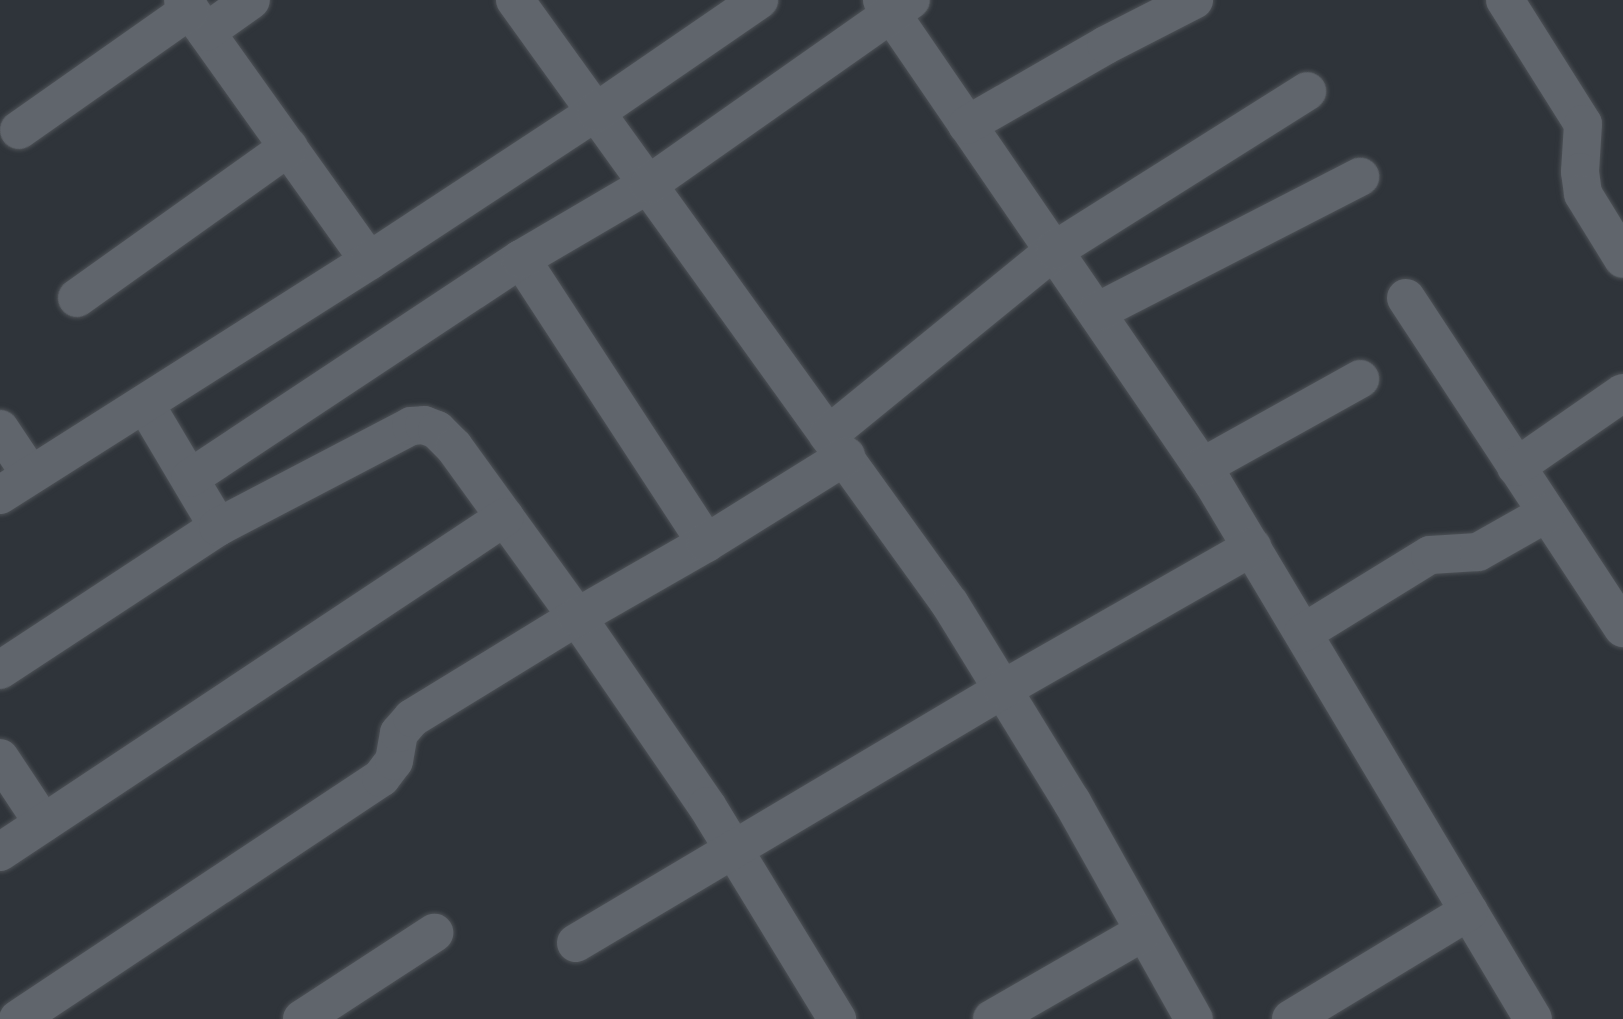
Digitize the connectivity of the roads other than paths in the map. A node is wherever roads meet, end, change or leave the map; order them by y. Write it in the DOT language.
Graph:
graph roads {
  1 [pos="251,0"];
  2 [pos="1194,0"];
  3 [pos="1505,0"];
  4 [pos="757,1"];
  5 [pos="524,3"];
  6 [pos="894,5"];
  7 [pos="193,14"];
  8 [pos="1307,91"];
  9 [pos="596,112"];
  10 [pos="967,125"];
  11 [pos="19,130"];
  12 [pos="289,147"];
  13 [pos="1360,177"];
  14 [pos="649,184"];
  15 [pos="1055,250"];
  16 [pos="522,259"];
  17 [pos="1623,259"];
  18 [pos="369,261"];
  19 [pos="77,298"];
  20 [pos="1406,298"];
  21 [pos="1097,312"];
  22 [pos="1360,379"];
  23 [pos="1623,393"];
  24 [pos="145,404"];
  25 [pos="0,429"];
  26 [pos="837,445"];
  27 [pos="1202,467"];
  28 [pos="1516,467"];
  29 [pos="190,478"];
  30 [pos="15,484"];
  31 [pos="1547,513"];
  32 [pos="505,517"];
  33 [pos="218,527"];
  34 [pos="706,543"];
  35 [pos="1252,547"];
  36 [pos="577,617"];
  37 [pos="1623,628"];
  38 [pos="1303,633"];
  39 [pos="0,670"];
  40 [pos="1003,689"];
  41 [pos="0,758"];
  42 [pos="43,823"];
  43 [pos="734,851"];
  44 [pos="0,852"];
  45 [pos="1469,911"];
  46 [pos="1143,932"];
  47 [pos="434,933"];
  48 [pos="576,943"];
  49 [pos="18,1019"];
  50 [pos="302,1019"];
  51 [pos="837,1019"];
  52 [pos="992,1019"];
  53 [pos="1194,1019"];
  54 [pos="1291,1019"];
  55 [pos="1533,1019"];
  1 -- 7 [label="street"];
  2 -- 10 [label="street"];
  3 -- 17 [label="street"];
  4 -- 9 [label="street"];
  5 -- 9 [label="street"];
  6 -- 10 [label="street"];
  6 -- 14 [label="street"];
  7 -- 11 [label="street"];
  7 -- 12 [label="street"];
  8 -- 15 [label="street"];
  9 -- 14 [label="street"];
  9 -- 18 [label="street"];
  10 -- 15 [label="street"];
  12 -- 18 [label="street"];
  12 -- 19 [label="street"];
  13 -- 21 [label="street"];
  14 -- 16 [label="street"];
  14 -- 26 [label="street"];
  15 -- 21 [label="street"];
  15 -- 26 [label="street"];
  16 -- 29 [label="street"];
  16 -- 34 [label="street"];
  18 -- 24 [label="street"];
  20 -- 28 [label="street"];
  21 -- 27 [label="street"];
  22 -- 27 [label="street"];
  23 -- 28 [label="street"];
  24 -- 29 [label="street"];
  24 -- 30 [label="street"];
  25 -- 30 [label="street"];
  26 -- 34 [label="street"];
  26 -- 40 [label="street"];
  27 -- 35 [label="street"];
  28 -- 31 [label="street"];
  29 -- 33 [label="street"];
  31 -- 37 [label="street"];
  31 -- 38 [label="street"];
  32 -- 33 [label="street"];
  32 -- 36 [label="street"];
  32 -- 42 [label="street"];
  33 -- 39 [label="street"];
  34 -- 36 [label="street"];
  35 -- 38 [label="street"];
  35 -- 40 [label="street"];
  36 -- 43 [label="street"];
  36 -- 49 [label="street"];
  38 -- 45 [label="street"];
  40 -- 43 [label="street"];
  40 -- 46 [label="street"];
  41 -- 42 [label="street"];
  42 -- 44 [label="street"];
  43 -- 48 [label="street"];
  43 -- 51 [label="street"];
  45 -- 54 [label="street"];
  45 -- 55 [label="street"];
  46 -- 52 [label="street"];
  46 -- 53 [label="street"];
  47 -- 50 [label="street"];
}
